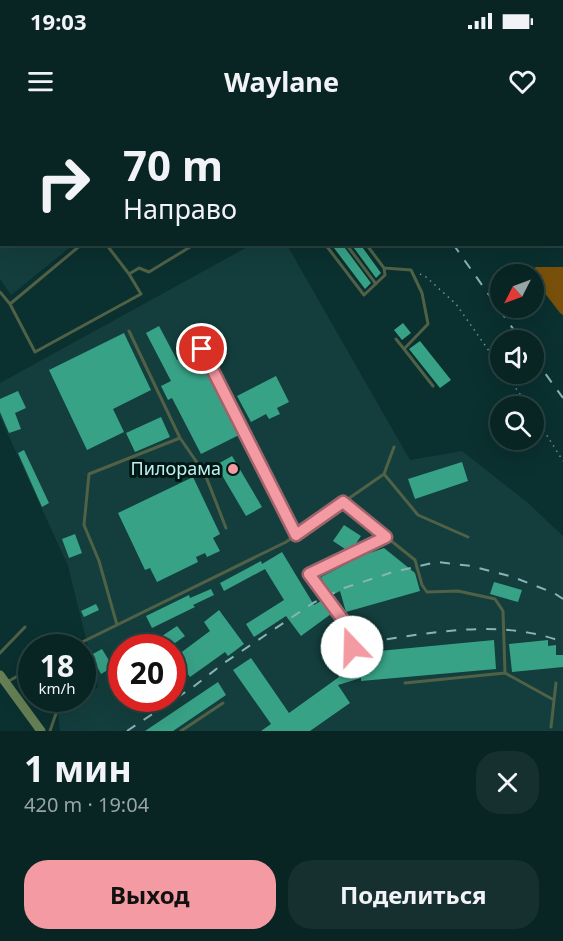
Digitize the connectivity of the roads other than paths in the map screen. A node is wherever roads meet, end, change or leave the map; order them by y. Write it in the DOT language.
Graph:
graph roads {
  1 [pos="80,246"];
  2 [pos="108,246"];
  3 [pos="192,246"];
  4 [pos="327,246"];
  5 [pos="348,246"];
  6 [pos="368,246"];
  7 [pos="384,268"];
  8 [pos="129,274"];
  9 [pos="376,284"];
  10 [pos="0,292"];
  11 [pos="10,304"];
  12 [pos="129,331"];
  13 [pos="396,339"];
  14 [pos="202,349"];
  15 [pos="404,349"];
  16 [pos="433,386"];
  17 [pos="180,438"];
  18 [pos="394,447"];
  19 [pos="384,474"];
  20 [pos="343,502"];
  21 [pos="226,528"];
  22 [pos="296,535"];
  23 [pos="386,537"];
  24 [pos="468,537"];
  25 [pos="117,625"];
  26 [pos="25,627"];
  27 [pos="96,636"];
  28 [pos="0,653"];
  29 [pos="358,669"];
  30 [pos="18,673"];
  31 [pos="505,673"];
  32 [pos="3,679"];
  33 [pos="556,682"];
  34 [pos="405,683"];
  35 [pos="554,700"];
  36 [pos="223,703"];
  37 [pos="57,712"];
  38 [pos="551,727"];
  39 [pos="41,731"];
  40 [pos="50,731"];
  41 [pos="181,731"];
  1 -- 11 [label="lane"];
  2 -- 8 [label="lane"];
  3 -- 8 [label="lane"];
  4 -- 9 [label="lane"];
  5 -- 9 [label="lane"];
  6 -- 7 [label="lane"];
  7 -- 9 [label="lane"];
  7 -- 15 [label="lane"];
  8 -- 11 [label="lane"];
  10 -- 11 [label="lane"];
  12 -- 17 [label="lane"];
  13 -- 15 [label="lane"];
  14 -- 22 [label="lane"];
  15 -- 16 [label="lane"];
  17 -- 21 [label="lane"];
  17 -- 25 [label="lane"];
  18 -- 19 [label="lane"];
  19 -- 20 [label="lane"];
  19 -- 24 [label="lane"];
  20 -- 22 [label="lane"];
  20 -- 23 [label="lane"];
  22 -- 25 [label="lane"];
  23 -- 29 [label="lane"];
  23 -- 31 [label="lane"];
  25 -- 27 [label="lane"];
  26 -- 28 [label="lane"];
  30 -- 32 [label="lane"];
  31 -- 34 [label="lane"];
  31 -- 35 [label="lane"];
  32 -- 39 [label="main road"];
  33 -- 35 [label="lane"];
  35 -- 38 [label="lane"];
  36 -- 41 [label="lane"];
  37 -- 40 [label="lane"];
}
